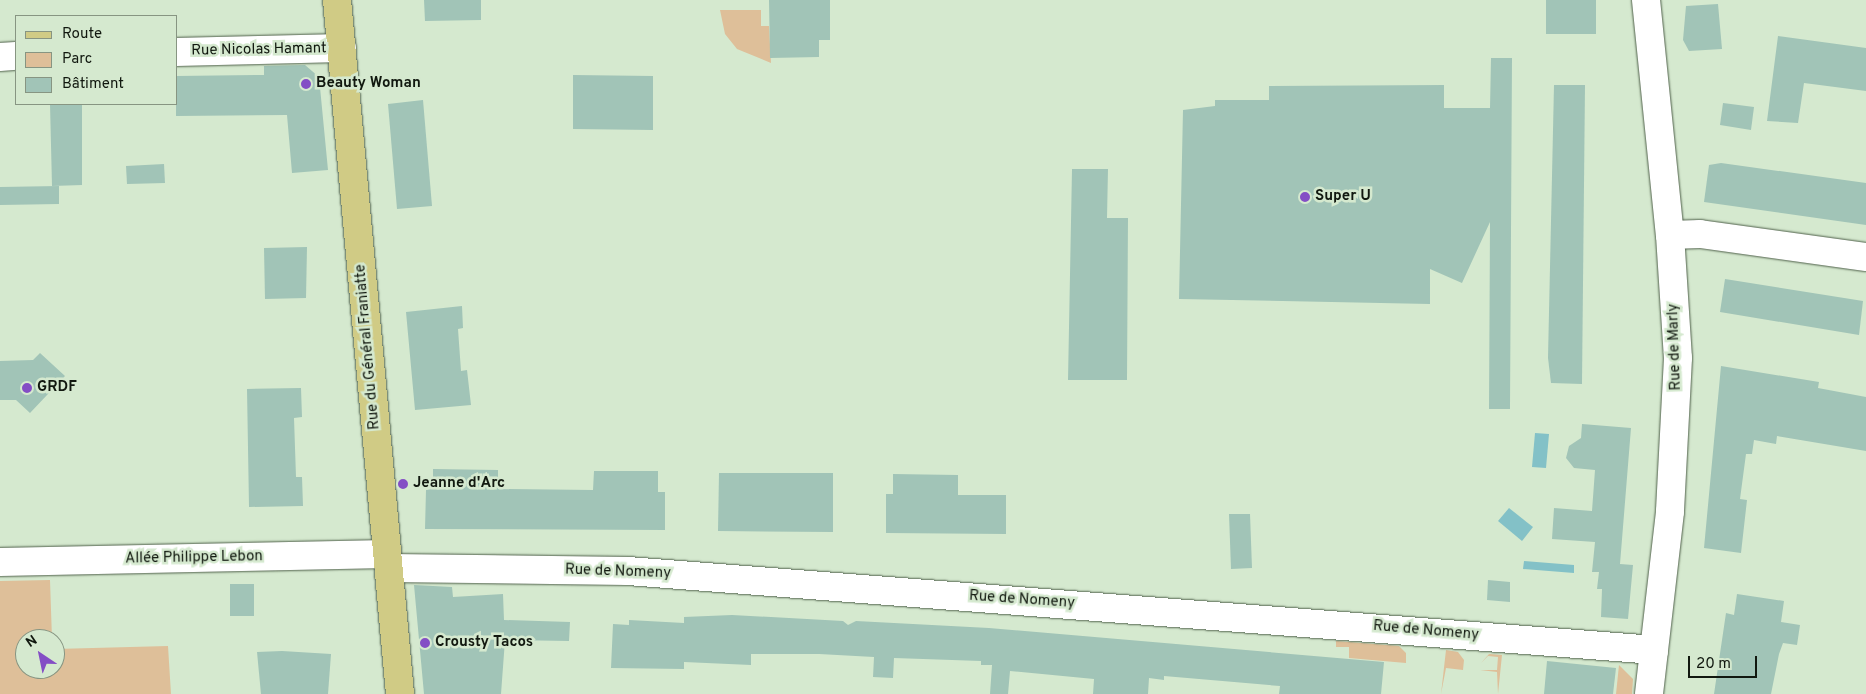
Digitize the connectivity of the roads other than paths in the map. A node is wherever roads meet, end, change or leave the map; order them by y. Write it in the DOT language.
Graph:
graph roads {
  1 [pos="337,0"];
  2 [pos="1646,0"];
  3 [pos="342,48"];
  4 [pos="178,52"];
  5 [pos="15,56"];
  6 [pos="0,57"];
  7 [pos="1670,235"];
  8 [pos="1866,257"];
  9 [pos="388,561"];
  10 [pos="0,562"];
  11 [pos="1654,650"];
  12 [pos="400,694"];
  13 [pos="1649,694"];
  1 -- 3 [label="main road, Rue du Général Franiatte"];
  2 -- 7 [label="street, Rue de Marly"];
  3 -- 4 [label="street, Rue Nicolas Hamant"];
  3 -- 9 [label="main road, Rue du Général Franiatte"];
  5 -- 6 [label="street"];
  7 -- 8 [label="street"];
  7 -- 11 [label="street, Rue de Marly"];
  9 -- 10 [label="street, Allée Philippe Lebon"];
  9 -- 11 [label="street, Rue de Nomeny"];
  9 -- 12 [label="main road, Rue du Général Franiatte"];
  11 -- 13 [label="street, Rue de Marly"];
}
